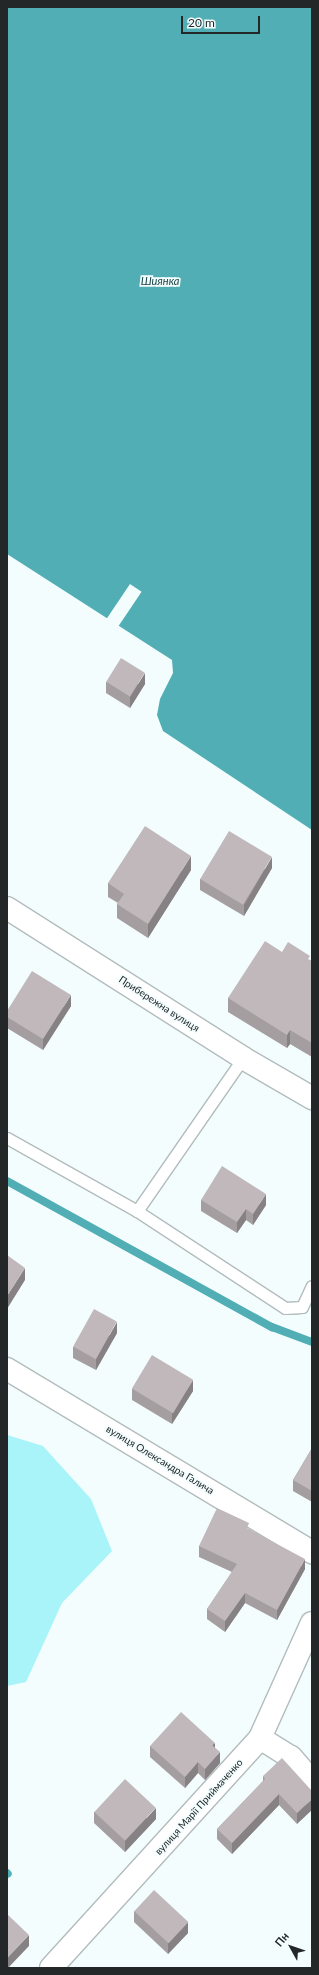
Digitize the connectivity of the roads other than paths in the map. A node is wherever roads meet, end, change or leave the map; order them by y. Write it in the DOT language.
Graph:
graph roads {
  1 [pos="7,908"];
  2 [pos="243,1058"];
  3 [pos="312,1098"];
  4 [pos="7,1138"];
  5 [pos="137,1211"];
  6 [pos="312,1286"];
  7 [pos="7,1369"];
  8 [pos="312,1552"];
  9 [pos="312,1623"];
  10 [pos="260,1738"];
  11 [pos="312,1781"];
  12 [pos="51,1968"];
  1 -- 2 [label="street, Прибережна вулиця"];
  2 -- 3 [label="street, Прибережна вулиця"];
  2 -- 5 [label="lane"];
  4 -- 5 [label="lane"];
  5 -- 6 [label="lane"];
  7 -- 8 [label="street, вулиця Олександра Галича"];
  9 -- 10 [label="street, вулиця Марії Приймаченко"];
  10 -- 11 [label="street"];
  10 -- 12 [label="street, вулиця Марії Приймаченко"];
}
